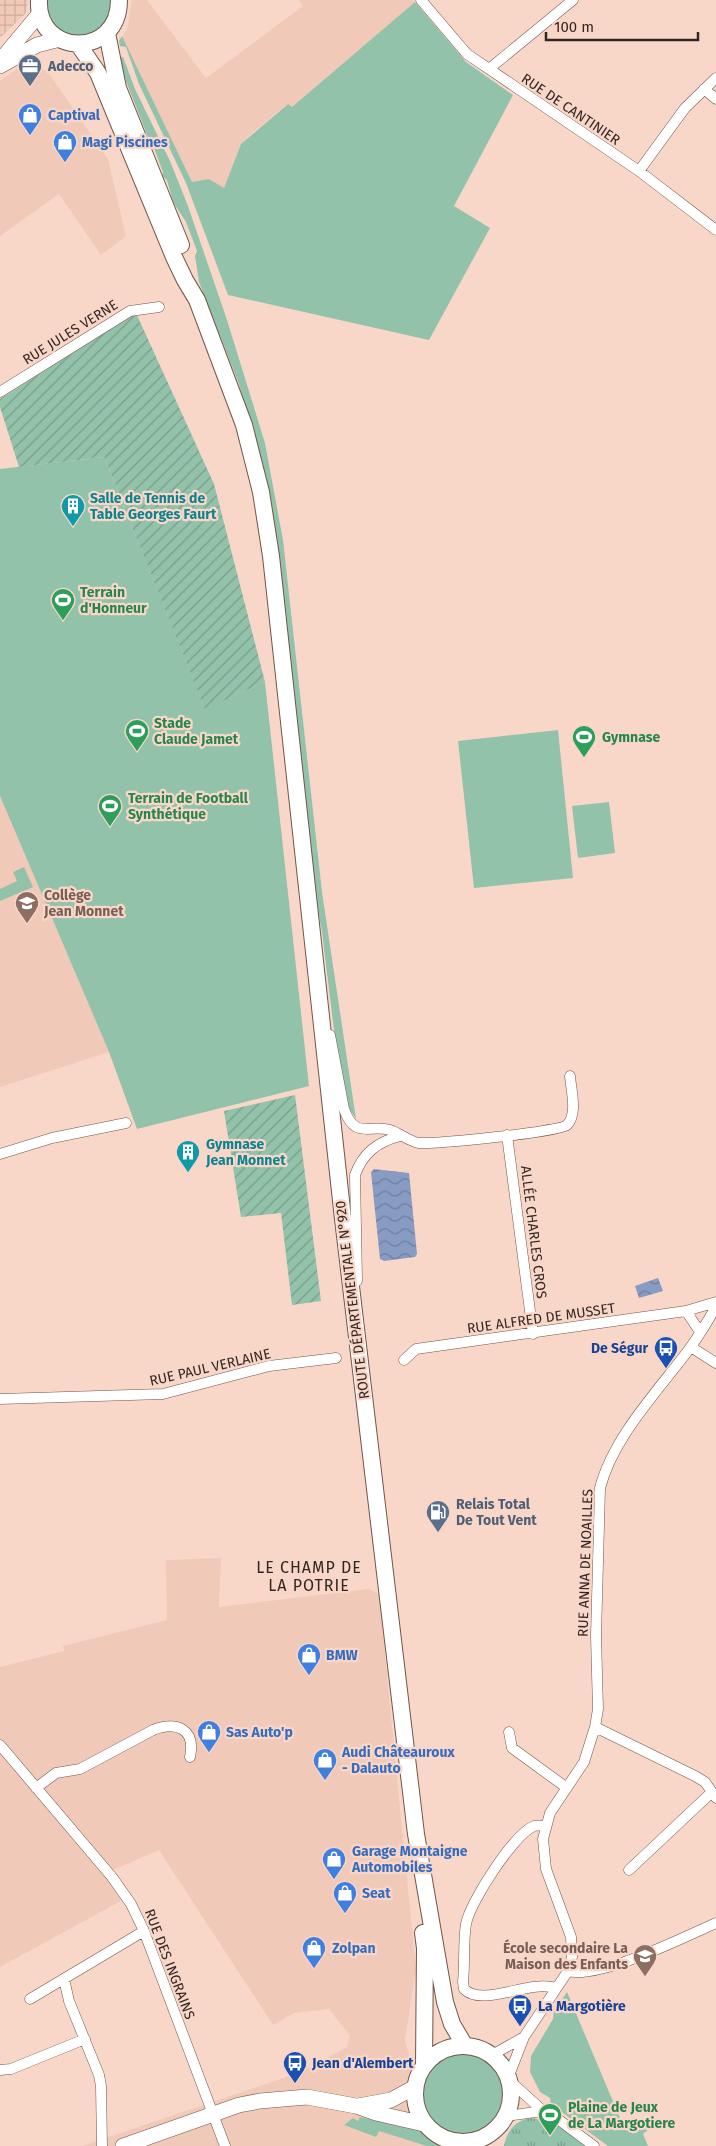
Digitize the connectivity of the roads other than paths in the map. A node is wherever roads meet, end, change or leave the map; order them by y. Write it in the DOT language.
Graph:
graph roads {
  1 [pos="119,0"];
  2 [pos="421,0"];
  3 [pos="573,0"];
  4 [pos="40,6"];
  5 [pos="107,33"];
  6 [pos="60,39"];
  7 [pos="78,44"];
  8 [pos="0,61"];
  9 [pos="0,66"];
  10 [pos="489,69"];
  11 [pos="716,78"];
  12 [pos="704,89"];
  13 [pos="716,99"];
  14 [pos="639,171"];
  15 [pos="716,230"];
  16 [pos="197,300"];
  17 [pos="159,307"];
  18 [pos="0,392"];
  19 [pos="315,956"];
  20 [pos="570,1076"];
  21 [pos="126,1123"];
  22 [pos="507,1135"];
  23 [pos="400,1136"];
  24 [pos="0,1154"];
  25 [pos="716,1302"];
  26 [pos="716,1307"];
  27 [pos="686,1311"];
  28 [pos="356,1327"];
  29 [pos="700,1332"];
  30 [pos="533,1334"];
  31 [pos="691,1346"];
  32 [pos="336,1358"];
  33 [pos="404,1360"];
  34 [pos="716,1363"];
  35 [pos="0,1399"];
  36 [pos="595,1727"];
  37 [pos="510,1732"];
  38 [pos="0,1745"];
  39 [pos="190,1757"];
  40 [pos="36,1788"];
  41 [pos="567,1788"];
  42 [pos="714,1795"];
  43 [pos="546,1826"];
  44 [pos="416,1834"];
  45 [pos="629,1870"];
  46 [pos="716,1923"];
  47 [pos="144,1930"];
  48 [pos="568,1971"];
  49 [pos="64,1979"];
  50 [pos="556,1988"];
  51 [pos="30,1999"];
  52 [pos="524,2037"];
  53 [pos="85,2039"];
  54 [pos="465,2046"];
  55 [pos="492,2055"];
  56 [pos="424,2065"];
  57 [pos="0,2070"];
  58 [pos="509,2079"];
  59 [pos="415,2087"];
  60 [pos="356,2106"];
  61 [pos="544,2111"];
  62 [pos="212,2114"];
  63 [pos="506,2116"];
  64 [pos="424,2124"];
  65 [pos="495,2138"];
  66 [pos="447,2143"];
  67 [pos="102,2146"];
  68 [pos="123,2146"];
  69 [pos="225,2146"];
  70 [pos="594,2146"];
  1 -- 5 [label="main road"];
  2 -- 10 [label="street, RUE DE CANTINIER"];
  3 -- 10 [label="street"];
  4 -- 6 [label="main road"];
  4 -- 8 [label="street"];
  5 -- 7 [label="main road"];
  5 -- 16 [label="main road"];
  6 -- 7 [label="main road"];
  6 -- 9 [label="street"];
  7 -- 16 [label="main road"];
  10 -- 14 [label="street, RUE DE CANTINIER"];
  11 -- 12 [label="street"];
  12 -- 13 [label="street"];
  12 -- 14 [label="street"];
  14 -- 15 [label="street, RUE DE CANTINIER"];
  16 -- 19 [label="main road, ROUTE DÉPARTEMENTALE N°920"];
  17 -- 18 [label="street, RUE JULES VERNE"];
  19 -- 23 [label="street"];
  19 -- 28 [label="main road, ROUTE DÉPARTEMENTALE N°920"];
  20 -- 22 [label="street"];
  21 -- 24 [label="street"];
  22 -- 23 [label="street"];
  22 -- 30 [label="street, ALLÉE CHARLES CROS"];
  23 -- 28 [label="street"];
  25 -- 27 [label="street, RUE ALFRED DE MUSSET"];
  26 -- 29 [label="street, RUE ANNA DE NOAILLES"];
  27 -- 29 [label="street"];
  27 -- 30 [label="street, RUE ALFRED DE MUSSET"];
  28 -- 44 [label="main road, ROUTE DÉPARTEMENTALE N°920"];
  29 -- 31 [label="street, RUE ANNA DE NOAILLES"];
  30 -- 33 [label="street, RUE ALFRED DE MUSSET"];
  31 -- 34 [label="street"];
  31 -- 36 [label="street, RUE ANNA DE NOAILLES"];
  32 -- 35 [label="street, RUE PAUL VERLAINE"];
  36 -- 41 [label="street, RUE ANNA DE NOAILLES"];
  36 -- 42 [label="street"];
  37 -- 41 [label="street"];
  38 -- 40 [label="street, RUE DES INGRAINS"];
  39 -- 40 [label="street"];
  40 -- 47 [label="street, RUE DES INGRAINS"];
  41 -- 43 [label="street, RUE ANNA DE NOAILLES"];
  42 -- 45 [label="street"];
  43 -- 48 [label="street, RUE ANNA DE NOAILLES"];
  43 -- 50 [label="street"];
  44 -- 54 [label="main road"];
  44 -- 56 [label="main road"];
  46 -- 48 [label="street"];
  47 -- 49 [label="street"];
  47 -- 62 [label="street, RUE DES INGRAINS"];
  48 -- 50 [label="street"];
  49 -- 51 [label="street"];
  49 -- 53 [label="street"];
  50 -- 52 [label="street"];
  52 -- 55 [label="street"];
  52 -- 58 [label="street"];
  53 -- 57 [label="street"];
  53 -- 67 [label="street"];
  54 -- 55 [label="main road"];
  54 -- 56 [label="main road"];
  55 -- 58 [label="main road"];
  56 -- 59 [label="main road"];
  58 -- 61 [label="street"];
  58 -- 63 [label="main road"];
  59 -- 60 [label="street"];
  59 -- 64 [label="main road"];
  60 -- 62 [label="street"];
  60 -- 64 [label="street"];
  61 -- 63 [label="street"];
  61 -- 70 [label="street"];
  62 -- 68 [label="street"];
  62 -- 69 [label="street, RUE DES INGRAINS"];
  63 -- 65 [label="main road"];
  64 -- 66 [label="main road"];
  65 -- 66 [label="main road"];
}
